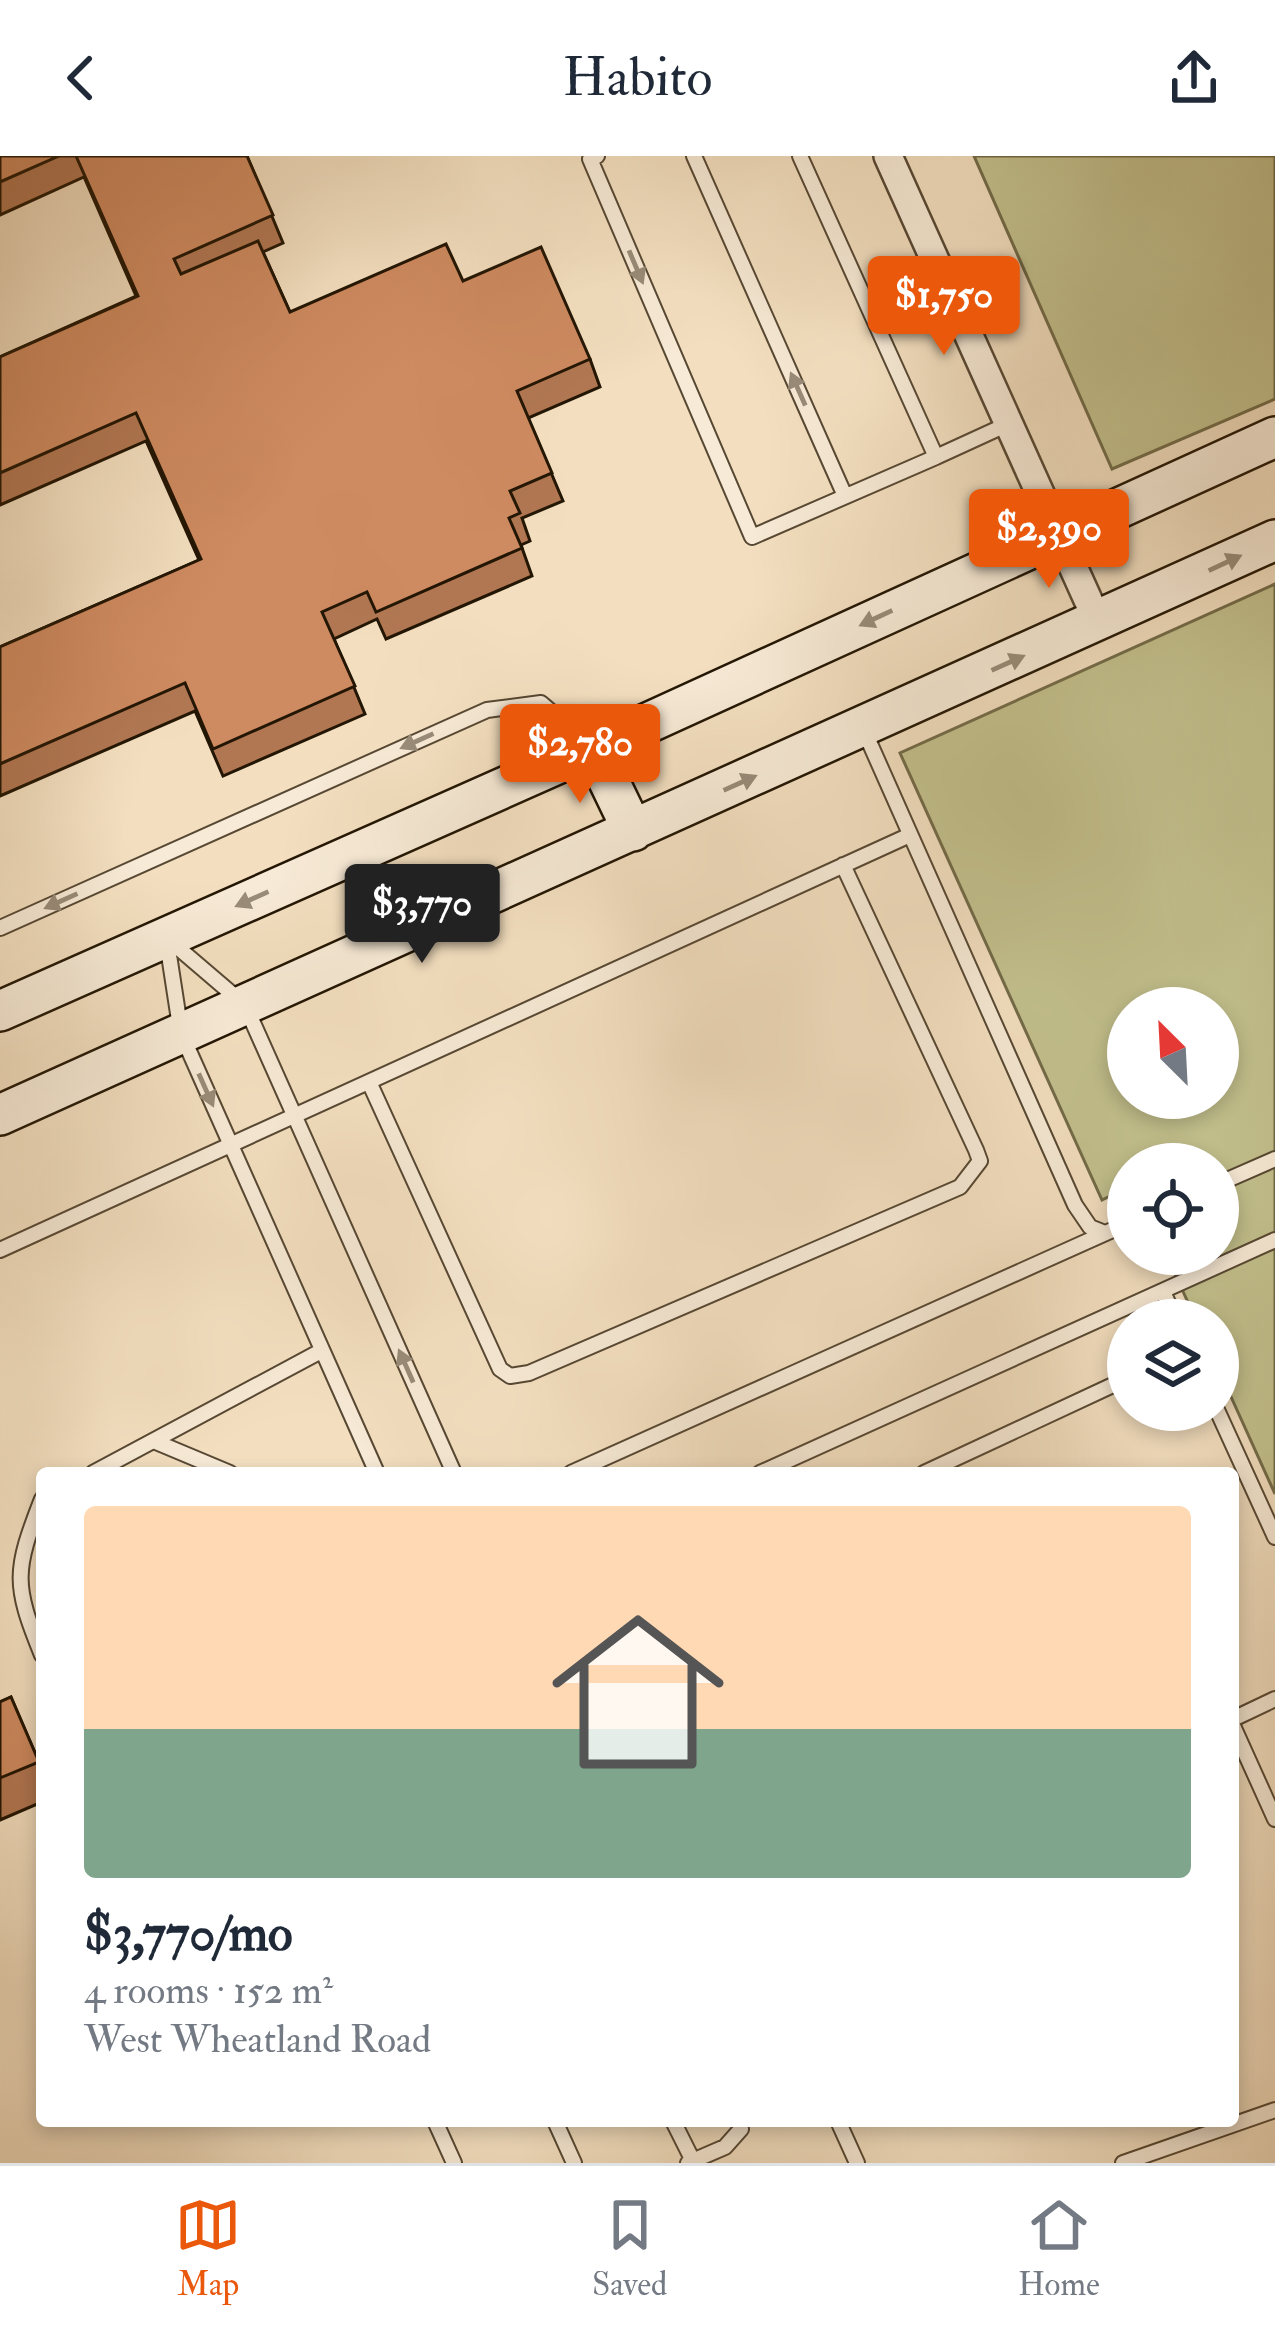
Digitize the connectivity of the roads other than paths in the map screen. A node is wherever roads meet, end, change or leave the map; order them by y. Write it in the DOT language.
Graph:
graph roads {
  1 [pos="694,156"];
  2 [pos="800,156"];
  3 [pos="888,156"];
  4 [pos="594,158"];
  5 [pos="1008,424"];
  6 [pos="1275,436"];
  7 [pos="936,457"];
  8 [pos="845,496"];
  9 [pos="1058,534"];
  10 [pos="1275,540"];
  11 [pos="1098,622"];
  12 [pos="863,728"];
  13 [pos="593,748"];
  14 [pos="633,831"];
  15 [pos="910,835"];
  16 [pos="843,866"];
  17 [pos="0,928"];
  18 [pos="166,937"];
  19 [pos="245,1005"];
  20 [pos="0,1011"];
  21 [pos="181,1034"];
  22 [pos="370,1084"];
  23 [pos="0,1114"];
  24 [pos="296,1118"];
  25 [pos="232,1148"];
  26 [pos="1275,1159"];
  27 [pos="1239,1175"];
  28 [pos="1105,1233"];
  29 [pos="1275,1240"];
  30 [pos="0,1250"];
  31 [pos="1164,1294"];
  32 [pos="1166,1299"];
  33 [pos="321,1351"];
  34 [pos="1107,1388"];
  35 [pos="1227,1431"];
  36 [pos="156,1442"];
  37 [pos="105,1467"];
  38 [pos="216,1467"];
  39 [pos="374,1467"];
  40 [pos="451,1467"];
  41 [pos="584,1467"];
  42 [pos="774,1467"];
  43 [pos="937,1467"];
  44 [pos="36,1514"];
  45 [pos="1275,1537"];
  46 [pos="36,1641"];
  47 [pos="1275,1700"];
  48 [pos="1239,1720"];
  49 [pos="1239,1737"];
  50 [pos="1275,1819"];
  51 [pos="1275,2110"];
  52 [pos="1239,2123"];
  53 [pos="438,2127"];
  54 [pos="558,2127"];
  55 [pos="676,2127"];
  56 [pos="740,2127"];
  57 [pos="841,2127"];
  58 [pos="1226,2127"];
  59 [pos="690,2162"];
  60 [pos="454,2163"];
  61 [pos="574,2163"];
  62 [pos="857,2163"];
  63 [pos="1123,2163"];
  8 -- 1 [label="lane, one-way"];
  2 -- 7 [label="lane"];
  3 -- 5 [label="street"];
  4 -- 8 [label="lane, one-way"];
  5 -- 7 [label="lane"];
  5 -- 9 [label="street"];
  6 -- 9 [label="main road"];
  7 -- 8 [label="lane"];
  9 -- 11 [label="street"];
  9 -- 13 [label="main road, one-way"];
  11 -- 10 [label="main road, one-way"];
  12 -- 11 [label="main road, one-way"];
  14 -- 12 [label="main road, one-way"];
  12 -- 15 [label="lane"];
  13 -- 14 [label="main road"];
  13 -- 17 [label="lane, one-way"];
  13 -- 18 [label="main road, one-way"];
  14 -- 19 [label="main road"];
  15 -- 16 [label="lane"];
  15 -- 28 [label="lane"];
  16 -- 22 [label="lane"];
  16 -- 22 [label="lane"];
  18 -- 19 [label="lane"];
  18 -- 20 [label="main road"];
  18 -- 21 [label="lane"];
  19 -- 21 [label="main road"];
  19 -- 24 [label="lane"];
  21 -- 23 [label="main road"];
  21 -- 25 [label="lane, one-way"];
  22 -- 24 [label="lane"];
  24 -- 25 [label="lane"];
  40 -- 24 [label="lane, one-way"];
  25 -- 30 [label="lane"];
  25 -- 33 [label="lane"];
  26 -- 27 [label="lane"];
  28 -- 41 [label="lane"];
  29 -- 31 [label="lane"];
  31 -- 32 [label="lane"];
  31 -- 42 [label="lane"];
  33 -- 36 [label="lane"];
  33 -- 39 [label="lane"];
  34 -- 43 [label="lane"];
  35 -- 45 [label="lane"];
  36 -- 37 [label="lane"];
  36 -- 38 [label="lane"];
  44 -- 46 [label="lane"];
  47 -- 48 [label="lane"];
  49 -- 50 [label="lane"];
  51 -- 52 [label="lane"];
  53 -- 60 [label="lane"];
  54 -- 61 [label="lane"];
  55 -- 59 [label="lane"];
  56 -- 59 [label="lane"];
  57 -- 62 [label="lane"];
  58 -- 63 [label="lane"];
}
